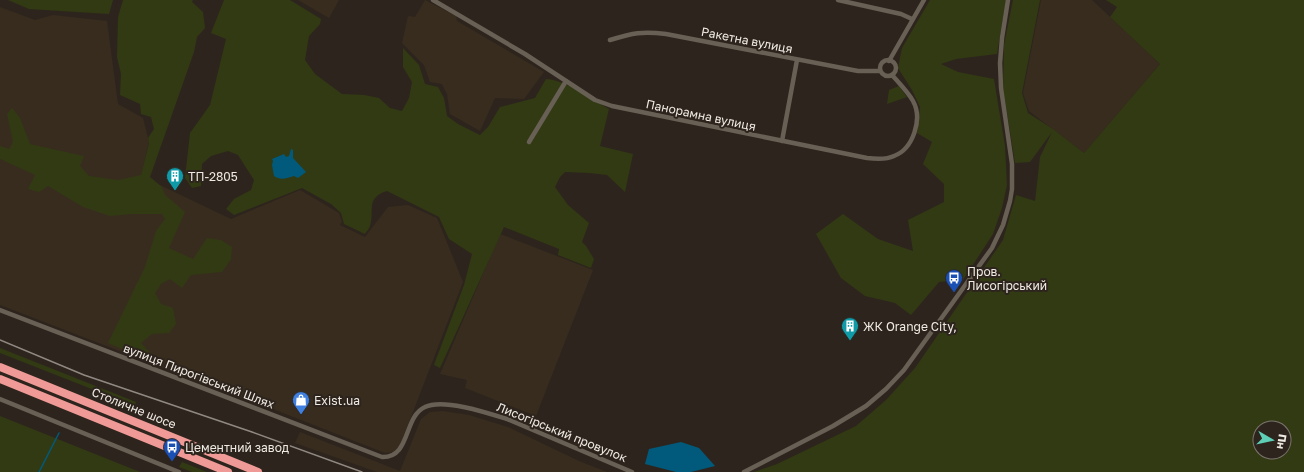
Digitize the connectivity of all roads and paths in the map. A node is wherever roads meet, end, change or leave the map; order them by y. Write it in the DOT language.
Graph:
graph roads {
  1 [pos="433,0"];
  2 [pos="838,0"];
  3 [pos="924,0"];
  4 [pos="1008,0"];
  5 [pos="912,19"];
  6 [pos="610,40"];
  7 [pos="797,60"];
  8 [pos="889,61"];
  9 [pos="880,71"];
  10 [pos="892,75"];
  11 [pos="566,81"];
  12 [pos="782,141"];
  13 [pos="530,142"];
  14 [pos="0,310"];
  15 [pos="0,367"];
  16 [pos="0,379"];
  17 [pos="0,399"];
  18 [pos="392,456"];
  19 [pos="180,472"];
  20 [pos="228,472"];
  21 [pos="258,472"];
  22 [pos="632,472"];
  23 [pos="744,472"];
  1 -- 11 [label="street, Панорамна вулиця"];
  2 -- 5 [label="street"];
  3 -- 5 [label="street"];
  4 -- 23 [label="street"];
  5 -- 8 [label="street"];
  6 -- 7 [label="street, Ракетна вулиця"];
  7 -- 9 [label="street, Ракетна вулиця"];
  7 -- 12 [label="street"];
  8 -- 9 [label="street"];
  8 -- 10 [label="street"];
  9 -- 10 [label="street"];
  10 -- 12 [label="street, Панорамна вулиця"];
  11 -- 12 [label="street, Панорамна вулиця"];
  11 -- 13 [label="street"];
  14 -- 18 [label="street, вулиця Пирогівський Шлях"];
  15 -- 21 [label="highway, Столичне шосе"];
  16 -- 20 [label="highway, Столичне шосе"];
  17 -- 19 [label="street"];
  18 -- 22 [label="street, Лисогірський провулок"];
}
